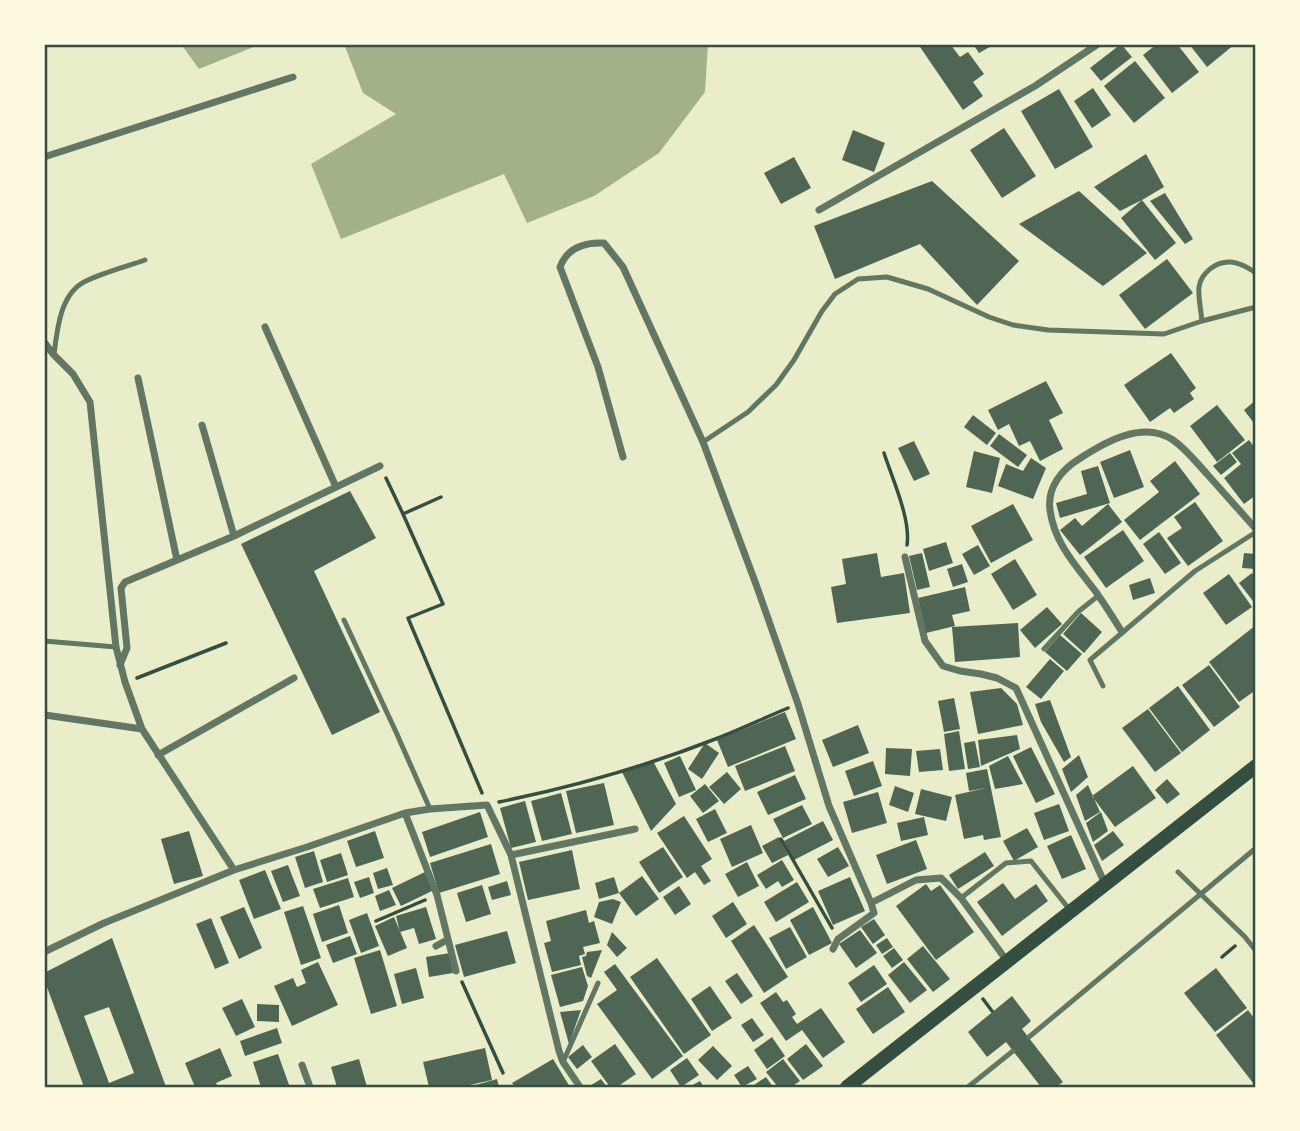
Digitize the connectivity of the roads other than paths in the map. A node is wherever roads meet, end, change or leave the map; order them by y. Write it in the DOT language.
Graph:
graph roads {
  1 [pos="1098,44"];
  2 [pos="293,77"];
  3 [pos="44,157"];
  4 [pos="819,210"];
  5 [pos="145,260"];
  6 [pos="1256,273"];
  7 [pos="1256,307"];
  8 [pos="1202,321"];
  9 [pos="265,327"];
  10 [pos="44,342"];
  11 [pos="54,355"];
  12 [pos="138,378"];
  13 [pos="202,425"];
  14 [pos="703,442"];
  15 [pos="623,457"];
  16 [pos="380,466"];
  17 [pos="336,487"];
  18 [pos="1256,531"];
  19 [pos="234,536"];
  20 [pos="905,557"];
  21 [pos="177,560"];
  22 [pos="1098,596"];
  23 [pos="344,620"];
  24 [pos="1122,632"];
  25 [pos="44,641"];
  26 [pos="116,647"];
  27 [pos="1044,649"];
  28 [pos="120,665"];
  29 [pos="294,678"];
  30 [pos="1103,686"];
  31 [pos="44,716"];
  32 [pos="142,729"];
  33 [pos="158,754"];
  34 [pos="1256,766"];
  35 [pos="430,809"];
  36 [pos="405,813"];
  37 [pos="635,829"];
  38 [pos="1256,848"];
  39 [pos="511,855"];
  40 [pos="234,870"];
  41 [pos="1178,872"];
  42 [pos="1105,885"];
  43 [pos="1200,894"];
  44 [pos="961,898"];
  45 [pos="871,903"];
  46 [pos="1071,912"];
  47 [pos="447,940"];
  48 [pos="436,946"];
  49 [pos="833,949"];
  50 [pos="1256,951"];
  51 [pos="44,953"];
  52 [pos="1007,961"];
  53 [pos="456,971"];
  54 [pos="598,984"];
  55 [pos="1029,1037"];
  56 [pos="1013,1051"];
  57 [pos="563,1062"];
  58 [pos="302,1065"];
  59 [pos="310,1087"];
  60 [pos="580,1087"];
  61 [pos="848,1087"];
  62 [pos="968,1087"];
  1 -- 4 [label="street"];
  2 -- 3 [label="street"];
  5 -- 11 [label="lane"];
  6 -- 8 [label="lane"];
  7 -- 8 [label="lane"];
  8 -- 14 [label="lane"];
  9 -- 17 [label="street"];
  10 -- 11 [label="street"];
  11 -- 26 [label="street"];
  12 -- 21 [label="street"];
  13 -- 19 [label="street"];
  14 -- 15 [label="street"];
  14 -- 45 [label="street"];
  16 -- 17 [label="street"];
  17 -- 19 [label="street"];
  18 -- 22 [label="street"];
  18 -- 24 [label="lane"];
  19 -- 21 [label="street"];
  20 -- 42 [label="street"];
  21 -- 28 [label="street"];
  22 -- 24 [label="street"];
  22 -- 27 [label="lane"];
  23 -- 35 [label="lane"];
  24 -- 30 [label="lane"];
  25 -- 26 [label="lane"];
  26 -- 28 [label="street"];
  28 -- 32 [label="street"];
  29 -- 33 [label="street"];
  31 -- 32 [label="street"];
  32 -- 33 [label="street"];
  33 -- 40 [label="street"];
  34 -- 42 [label="main road"];
  35 -- 36 [label="street"];
  35 -- 39 [label="street"];
  36 -- 40 [label="street"];
  36 -- 47 [label="street"];
  37 -- 39 [label="street"];
  38 -- 43 [label="lane"];
  39 -- 57 [label="street"];
  40 -- 51 [label="street"];
  41 -- 43 [label="lane"];
  42 -- 46 [label="main road"];
  43 -- 50 [label="lane"];
  43 -- 55 [label="lane"];
  44 -- 45 [label="street"];
  44 -- 46 [label="lane"];
  44 -- 52 [label="street"];
  45 -- 49 [label="street"];
  46 -- 52 [label="main road"];
  47 -- 48 [label="street"];
  47 -- 53 [label="street"];
  52 -- 61 [label="main road"];
  54 -- 57 [label="lane"];
  56 -- 62 [label="lane"];
  57 -- 60 [label="street"];
  58 -- 59 [label="street"];
}
